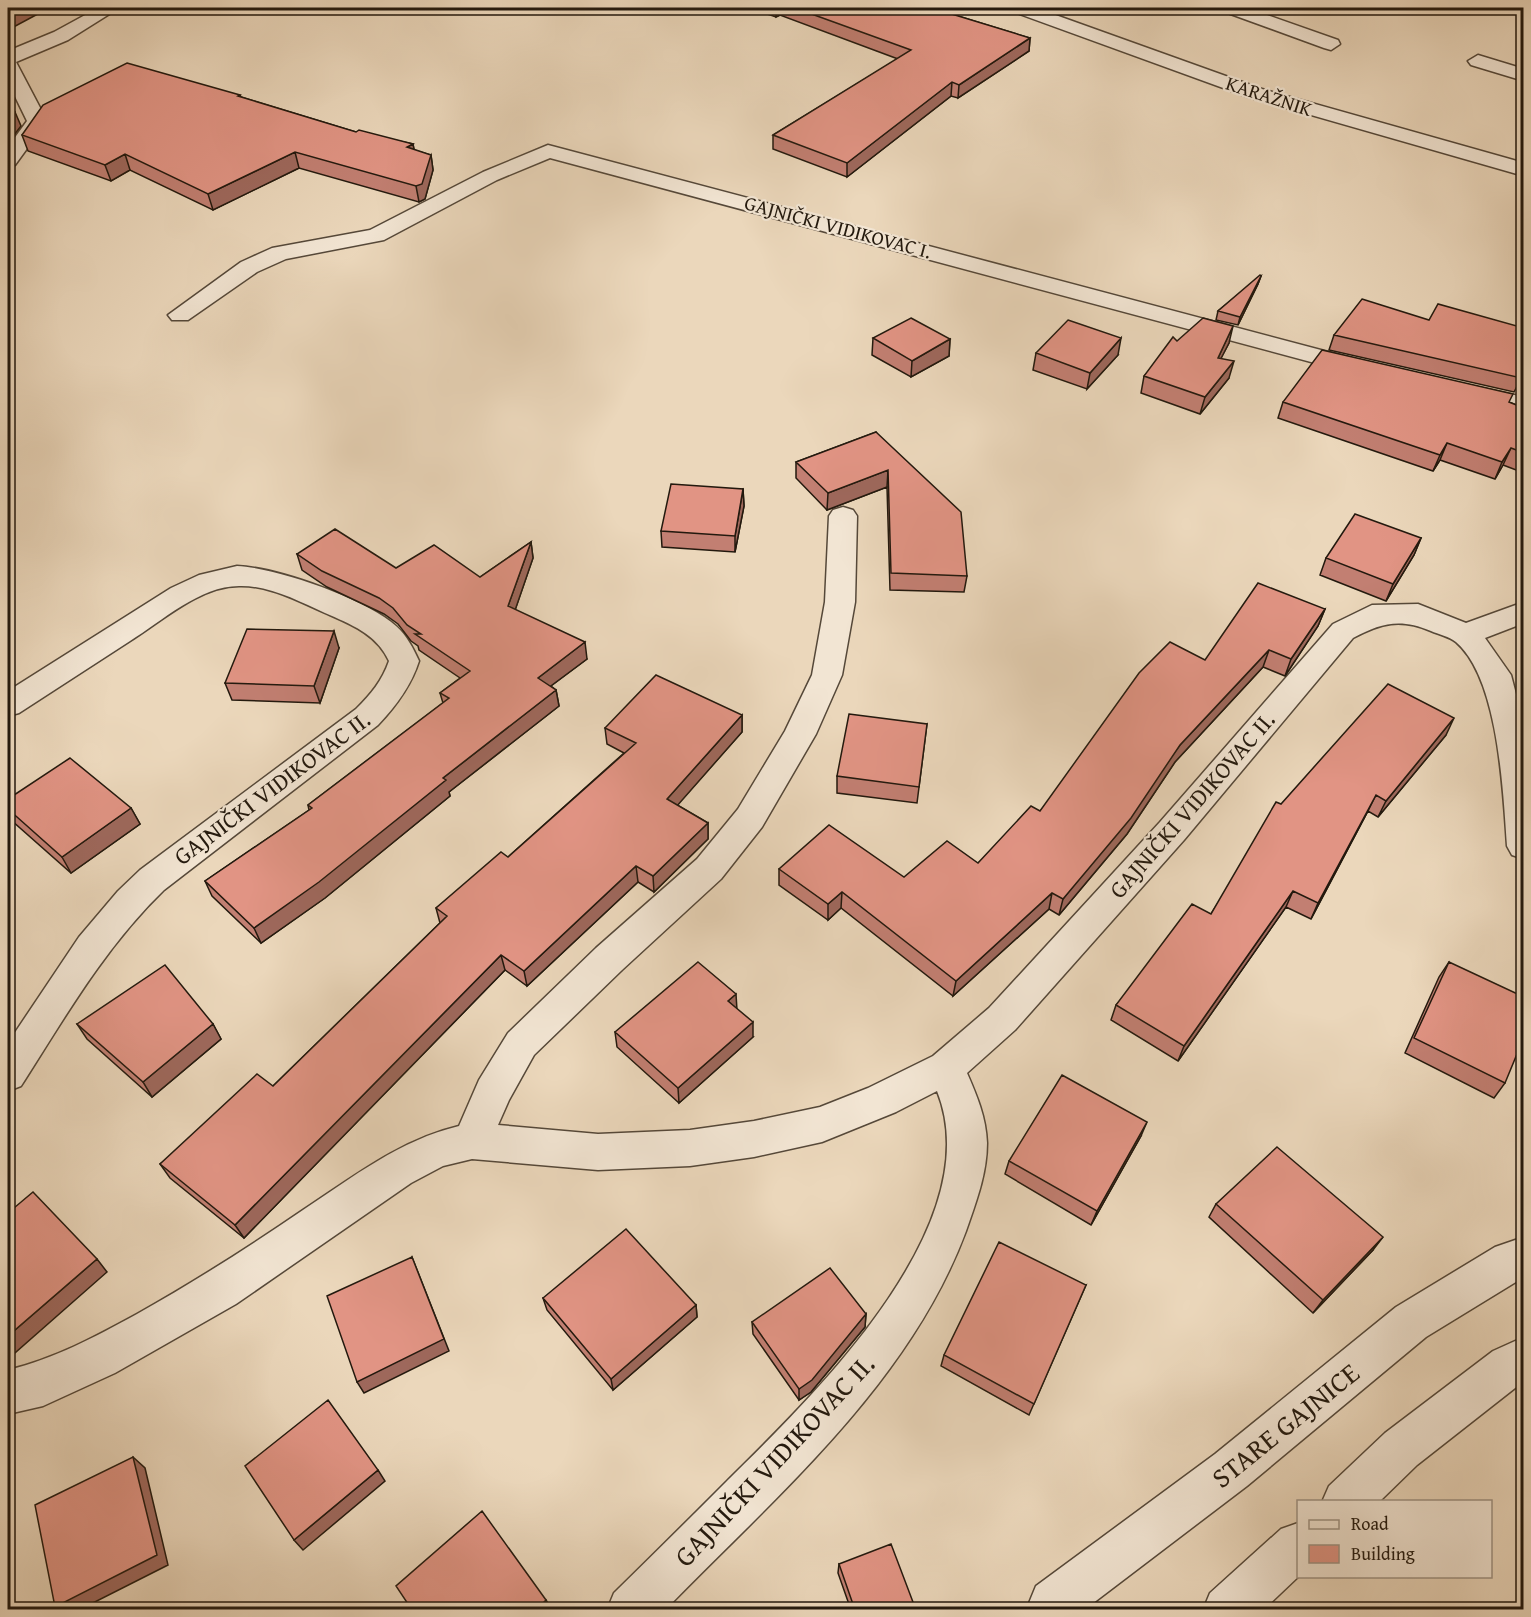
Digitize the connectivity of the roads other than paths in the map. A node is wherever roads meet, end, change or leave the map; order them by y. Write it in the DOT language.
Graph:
graph roads {
  1 [pos="110,8"];
  2 [pos="1020,8"];
  3 [pos="1231,8"];
  4 [pos="1332,44"];
  5 [pos="8,58"];
  6 [pos="1478,61"];
  7 [pos="8,64"];
  8 [pos="1524,75"];
  9 [pos="8,161"];
  10 [pos="1524,170"];
  11 [pos="180,315"];
  12 [pos="1386,374"];
  13 [pos="1442,388"];
  14 [pos="1524,405"];
  15 [pos="843,516"];
  16 [pos="1524,612"];
  17 [pos="1466,634"];
  18 [pos="8,705"];
  19 [pos="1524,846"];
  20 [pos="946,1068"];
  21 [pos="8,1074"];
  22 [pos="472,1141"];
  23 [pos="1524,1257"];
  24 [pos="1524,1358"];
  25 [pos="8,1392"];
  26 [pos="1348,1500"];
  27 [pos="1297,1548"];
  28 [pos="1053,1603"];
  29 [pos="630,1610"];
  30 [pos="1227,1610"];
  1 -- 5 [label="street"];
  2 -- 10 [label="street, KARAŽNIK"];
  3 -- 4 [label="street"];
  6 -- 8 [label="street"];
  7 -- 9 [label="street"];
  11 -- 12 [label="street, GAJNIČKI VIDIKOVAC I."];
  13 -- 14 [label="street"];
  15 -- 22 [label="street"];
  16 -- 17 [label="street"];
  17 -- 19 [label="street"];
  17 -- 20 [label="street, GAJNIČKI VIDIKOVAC II."];
  18 -- 21 [label="street, GAJNIČKI VIDIKOVAC II."];
  20 -- 22 [label="street, GAJNIČKI VIDIKOVAC II."];
  20 -- 29 [label="street, GAJNIČKI VIDIKOVAC II."];
  22 -- 25 [label="street, GAJNIČKI VIDIKOVAC II."];
  23 -- 28 [label="street, STARE GAJNICE"];
  24 -- 26 [label="street"];
  27 -- 30 [label="street"];
}
